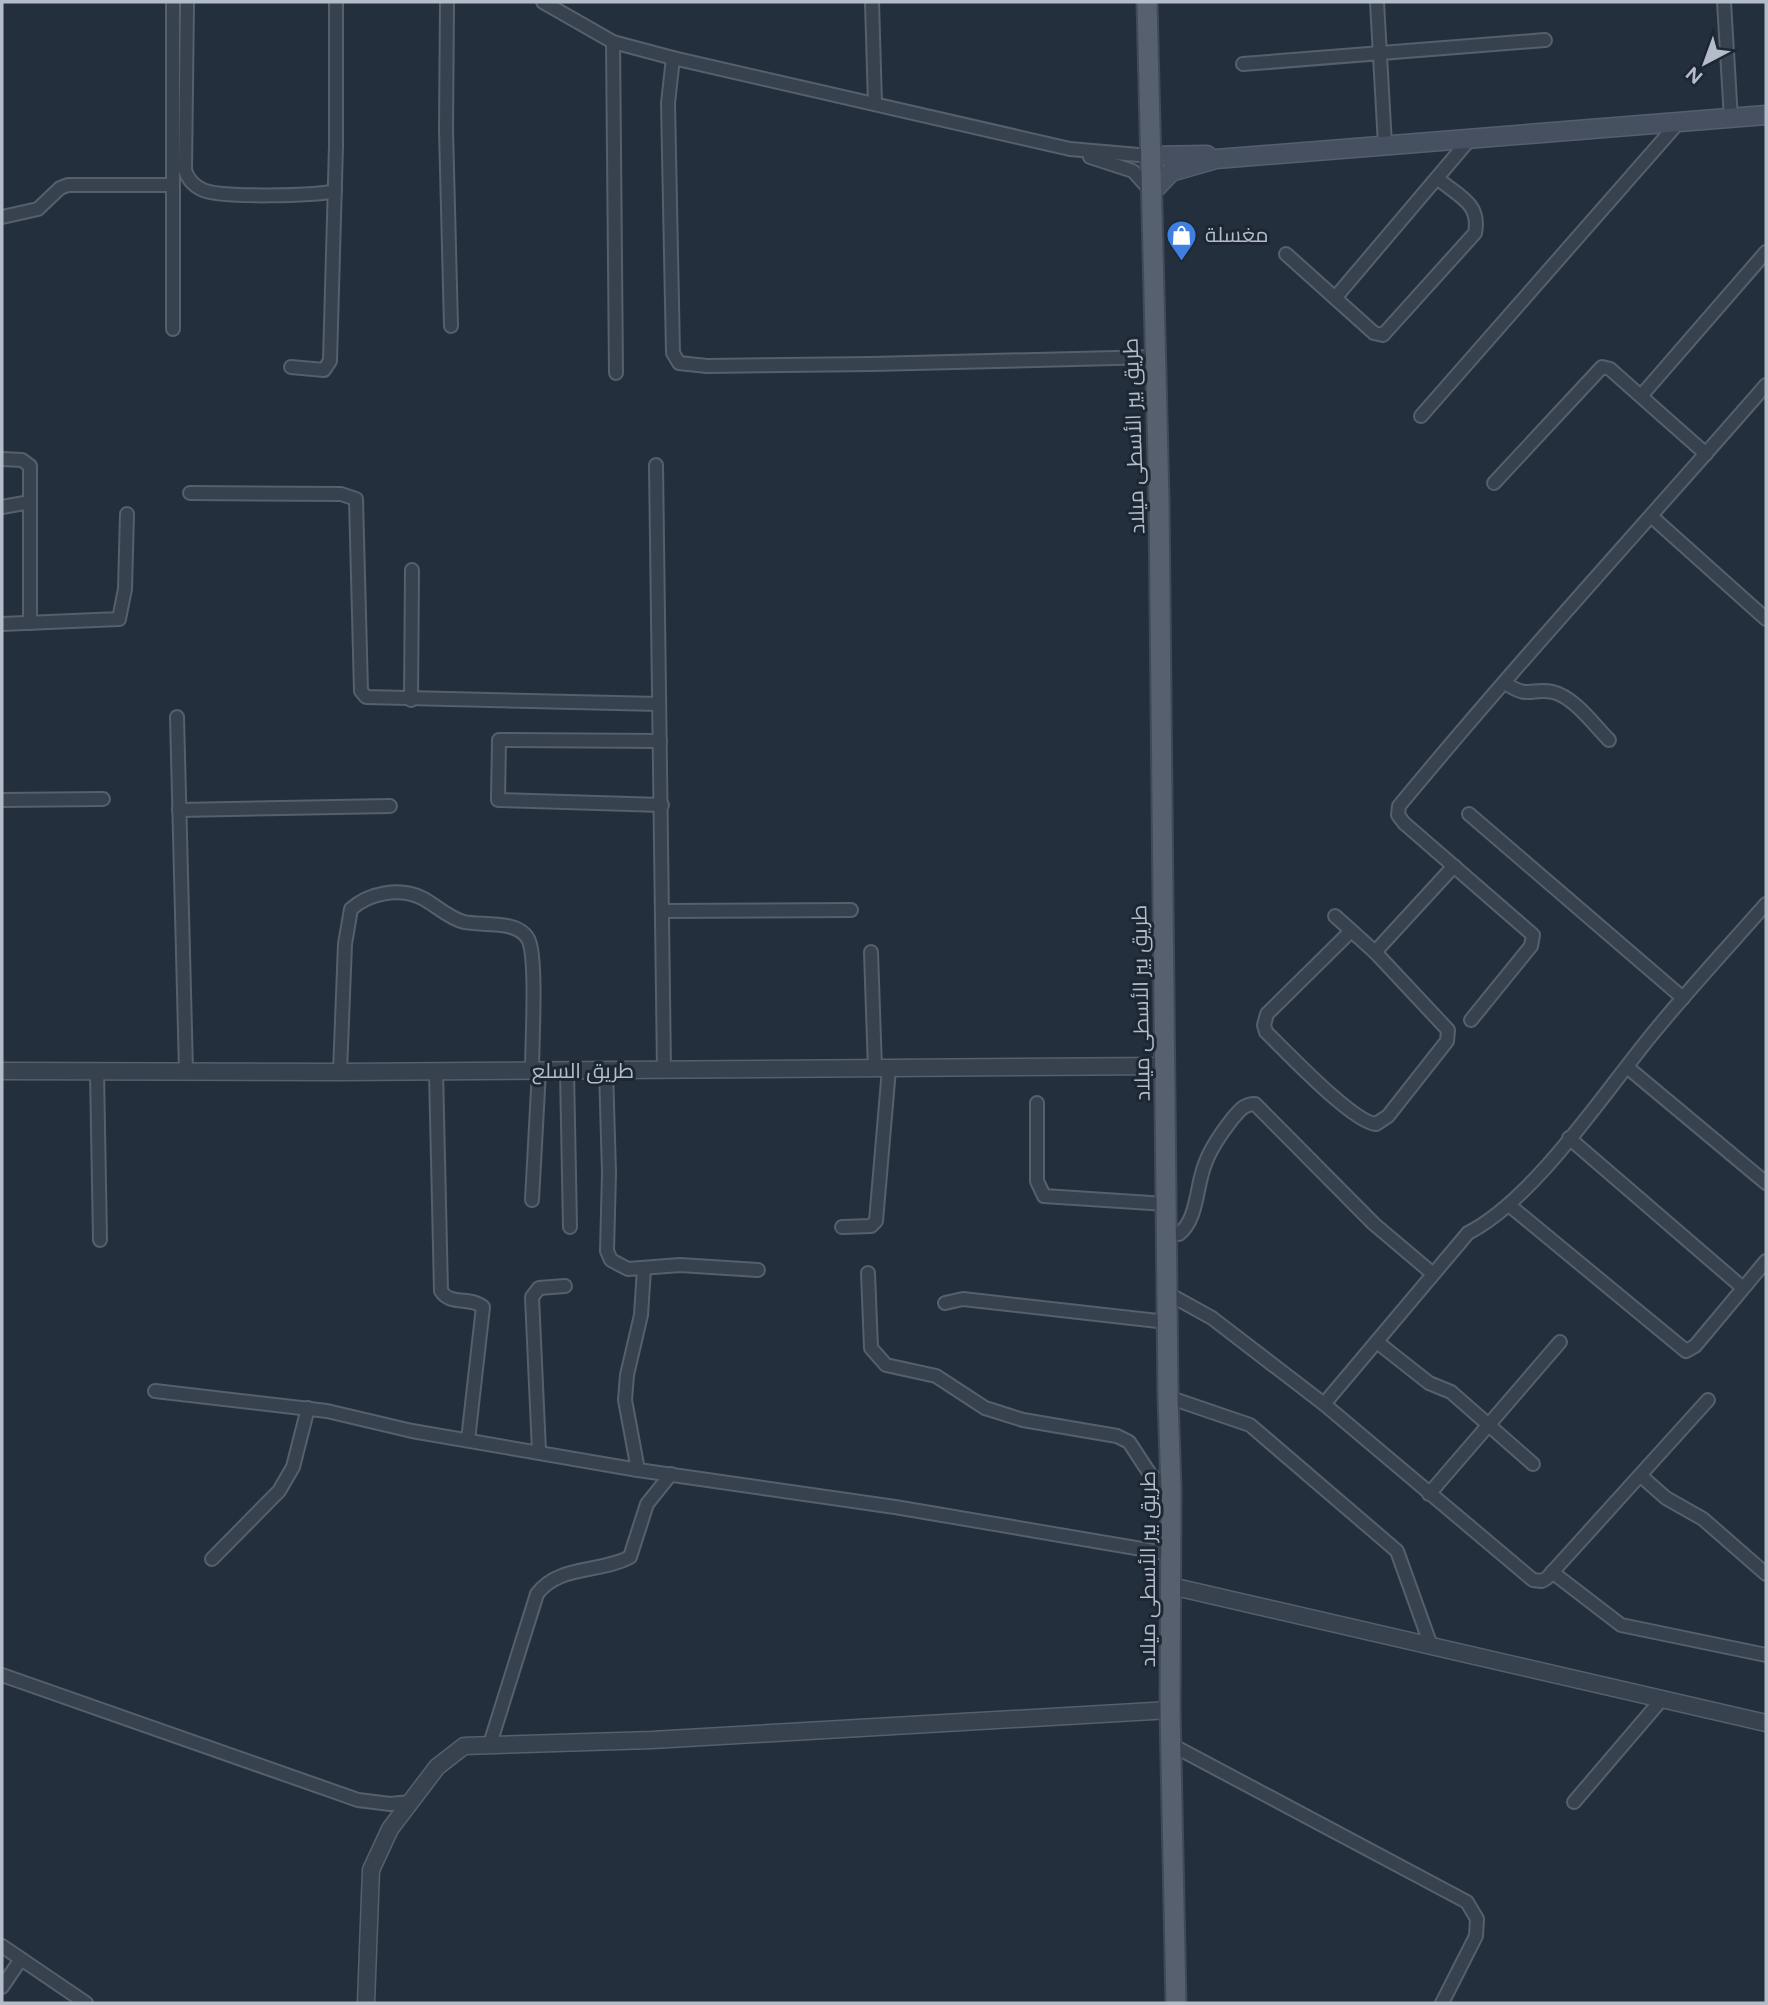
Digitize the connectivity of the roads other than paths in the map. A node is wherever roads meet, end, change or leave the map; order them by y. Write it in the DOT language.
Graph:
graph roads {
  1 [pos="173,2"];
  2 [pos="187,2"];
  3 [pos="336,2"];
  4 [pos="447,2"];
  5 [pos="543,2"];
  6 [pos="872,2"];
  7 [pos="1147,2"];
  8 [pos="1377,2"];
  9 [pos="1724,2"];
  10 [pos="1545,40"];
  11 [pos="613,42"];
  12 [pos="1378,55"];
  13 [pos="673,58"];
  14 [pos="1243,64"];
  15 [pos="875,104"];
  16 [pos="1766,115"];
  17 [pos="1731,119"];
  18 [pos="1678,123"];
  19 [pos="1469,140"];
  20 [pos="1385,145"];
  21 [pos="1070,149"];
  22 [pos="1150,156"];
  23 [pos="1216,159"];
  24 [pos="1437,178"];
  25 [pos="173,185"];
  26 [pos="335,191"];
  27 [pos="1152,192"];
  28 [pos="2,218"];
  29 [pos="1766,252"];
  30 [pos="1286,254"];
  31 [pos="1335,298"];
  32 [pos="451,326"];
  33 [pos="173,329"];
  34 [pos="1154,357"];
  35 [pos="291,367"];
  36 [pos="616,373"];
  37 [pos="1766,385"];
  38 [pos="1641,396"];
  39 [pos="1421,416"];
  40 [pos="1706,454"];
  41 [pos="2,459"];
  42 [pos="656,465"];
  43 [pos="1494,483"];
  44 [pos="190,494"];
  45 [pos="30,502"];
  46 [pos="2,507"];
  47 [pos="127,514"];
  48 [pos="1651,516"];
  49 [pos="412,570"];
  50 [pos="1766,619"];
  51 [pos="30,623"];
  52 [pos="2,624"];
  53 [pos="1505,683"];
  54 [pos="411,700"];
  55 [pos="659,704"];
  56 [pos="177,717"];
  57 [pos="1609,740"];
  58 [pos="660,741"];
  59 [pos="103,799"];
  60 [pos="2,800"];
  61 [pos="662,805"];
  62 [pos="390,806"];
  63 [pos="179,810"];
  64 [pos="1469,814"];
  65 [pos="1454,866"];
  66 [pos="1766,904"];
  67 [pos="851,910"];
  68 [pos="663,911"];
  69 [pos="1335,916"];
  70 [pos="1351,930"];
  71 [pos="871,952"];
  72 [pos="1375,952"];
  73 [pos="1683,998"];
  74 [pos="1471,1020"];
  75 [pos="1165,1066"];
  76 [pos="1627,1067"];
  77 [pos="882,1069"];
  78 [pos="186,1070"];
  79 [pos="606,1070"];
  80 [pos="664,1070"];
  81 [pos="2,1071"];
  82 [pos="436,1071"];
  83 [pos="535,1071"];
  84 [pos="567,1071"];
  85 [pos="97,1072"];
  86 [pos="340,1072"];
  87 [pos="1037,1103"];
  88 [pos="1569,1138"];
  89 [pos="1766,1183"];
  90 [pos="532,1200"];
  91 [pos="1166,1204"];
  92 [pos="1509,1205"];
  93 [pos="570,1227"];
  94 [pos="842,1227"];
  95 [pos="1167,1231"];
  96 [pos="100,1240"];
  97 [pos="1766,1261"];
  98 [pos="644,1269"];
  99 [pos="758,1270"];
  100 [pos="868,1273"];
  101 [pos="1433,1273"];
  102 [pos="565,1286"];
  103 [pos="1743,1289"];
  104 [pos="1167,1293"];
  105 [pos="945,1303"];
  106 [pos="1167,1322"];
  107 [pos="1377,1342"];
  108 [pos="1560,1342"];
  109 [pos="155,1391"];
  110 [pos="1168,1397"];
  111 [pos="1708,1400"];
  112 [pos="1324,1404"];
  113 [pos="308,1409"];
  114 [pos="1488,1424"];
  115 [pos="468,1440"];
  116 [pos="539,1451"];
  117 [pos="1533,1464"];
  118 [pos="638,1470"];
  119 [pos="671,1474"];
  120 [pos="1641,1476"];
  121 [pos="1171,1490"];
  122 [pos="1429,1494"];
  123 [pos="1171,1554"];
  124 [pos="212,1559"];
  125 [pos="1552,1572"];
  126 [pos="1766,1574"];
  127 [pos="1171,1586"];
  128 [pos="1430,1643"];
  129 [pos="1766,1655"];
  130 [pos="2,1675"];
  131 [pos="1662,1699"];
  132 [pos="1170,1710"];
  133 [pos="1766,1723"];
  134 [pos="490,1744"];
  135 [pos="1172,1745"];
  136 [pos="411,1802"];
  137 [pos="1574,1802"];
  138 [pos="2,1946"];
  139 [pos="21,1959"];
  140 [pos="2,1987"];
  141 [pos="86,2003"];
  142 [pos="366,2003"];
  143 [pos="1176,2003"];
  144 [pos="1442,2003"];
  1 -- 25 [label="street"];
  2 -- 26 [label="street"];
  3 -- 26 [label="street"];
  4 -- 32 [label="street"];
  5 -- 11 [label="street"];
  6 -- 15 [label="street"];
  7 -- 22 [label="main road, طريق بير الأسطى ميلاد"];
  8 -- 12 [label="street"];
  9 -- 17 [label="street"];
  10 -- 12 [label="street"];
  11 -- 13 [label="street"];
  11 -- 36 [label="street"];
  12 -- 14 [label="street"];
  12 -- 20 [label="street"];
  13 -- 15 [label="street"];
  13 -- 34 [label="street"];
  15 -- 21 [label="street"];
  16 -- 17 [label="main road"];
  17 -- 18 [label="main road"];
  18 -- 19 [label="main road"];
  18 -- 39 [label="street"];
  19 -- 20 [label="main road"];
  19 -- 24 [label="street"];
  20 -- 23 [label="main road"];
  21 -- 22 [label="street"];
  21 -- 27 [label="street"];
  22 -- 23 [label="main road"];
  22 -- 27 [label="main road, طريق بير الأسطى ميلاد"];
  23 -- 27 [label="main road"];
  24 -- 31 [label="street"];
  24 -- 31 [label="street"];
  25 -- 28 [label="street"];
  25 -- 33 [label="street"];
  26 -- 35 [label="street"];
  27 -- 34 [label="main road, طريق بير الأسطى ميلاد"];
  29 -- 38 [label="street"];
  30 -- 31 [label="street"];
  34 -- 75 [label="main road, طريق بير الأسطى ميلاد"];
  37 -- 40 [label="street"];
  38 -- 40 [label="street"];
  38 -- 43 [label="street"];
  40 -- 48 [label="street"];
  41 -- 45 [label="street"];
  42 -- 55 [label="street"];
  44 -- 54 [label="street"];
  45 -- 46 [label="street"];
  45 -- 51 [label="street"];
  47 -- 51 [label="street"];
  48 -- 50 [label="street"];
  48 -- 53 [label="street"];
  49 -- 54 [label="street"];
  51 -- 52 [label="street"];
  53 -- 57 [label="street"];
  53 -- 65 [label="street"];
  54 -- 55 [label="street"];
  55 -- 58 [label="street"];
  56 -- 63 [label="street"];
  58 -- 61 [label="street"];
  58 -- 61 [label="street"];
  59 -- 60 [label="street"];
  61 -- 68 [label="street"];
  62 -- 63 [label="street"];
  63 -- 78 [label="street"];
  64 -- 73 [label="street"];
  65 -- 72 [label="street"];
  65 -- 74 [label="street"];
  66 -- 73 [label="street"];
  67 -- 68 [label="street"];
  68 -- 80 [label="street"];
  69 -- 70 [label="street"];
  70 -- 72 [label="street"];
  70 -- 72 [label="street"];
  71 -- 77 [label="street"];
  73 -- 76 [label="street"];
  75 -- 77 [label="street, طريق السلع"];
  75 -- 91 [label="main road, طريق بير الأسطى ميلاد"];
  76 -- 88 [label="street"];
  76 -- 89 [label="street"];
  77 -- 80 [label="street, طريق السلع"];
  77 -- 94 [label="street"];
  78 -- 85 [label="street, طريق السلع"];
  78 -- 86 [label="street, طريق السلع"];
  79 -- 80 [label="street, طريق السلع"];
  79 -- 84 [label="street, طريق السلع"];
  79 -- 98 [label="street"];
  81 -- 85 [label="street, طريق السلع"];
  82 -- 83 [label="street, طريق السلع"];
  82 -- 86 [label="street, طريق السلع"];
  82 -- 115 [label="street"];
  83 -- 84 [label="street, طريق السلع"];
  83 -- 86 [label="street"];
  83 -- 90 [label="street"];
  84 -- 93 [label="street"];
  85 -- 96 [label="street"];
  87 -- 91 [label="street"];
  88 -- 92 [label="street"];
  88 -- 103 [label="street"];
  91 -- 95 [label="main road, طريق بير الأسطى ميلاد"];
  92 -- 101 [label="street"];
  92 -- 103 [label="street"];
  95 -- 101 [label="street"];
  95 -- 104 [label="main road, طريق بير الأسطى ميلاد"];
  97 -- 103 [label="street"];
  98 -- 99 [label="street"];
  98 -- 118 [label="street"];
  100 -- 121 [label="street"];
  101 -- 107 [label="street"];
  102 -- 116 [label="street"];
  104 -- 106 [label="main road, طريق بير الأسطى ميلاد"];
  104 -- 112 [label="street"];
  105 -- 106 [label="street"];
  106 -- 110 [label="main road, طريق بير الأسطى ميلاد"];
  107 -- 112 [label="street"];
  107 -- 114 [label="street"];
  108 -- 114 [label="street"];
  109 -- 113 [label="street"];
  110 -- 121 [label="main road, طريق بير الأسطى ميلاد"];
  110 -- 128 [label="street"];
  111 -- 120 [label="street"];
  112 -- 122 [label="street"];
  113 -- 115 [label="street"];
  113 -- 124 [label="street"];
  114 -- 117 [label="street"];
  114 -- 122 [label="street"];
  115 -- 116 [label="street"];
  116 -- 118 [label="street"];
  118 -- 119 [label="street"];
  119 -- 123 [label="street"];
  119 -- 134 [label="street"];
  120 -- 125 [label="street"];
  120 -- 126 [label="street"];
  121 -- 123 [label="main road, طريق بير الأسطى ميلاد"];
  122 -- 125 [label="street"];
  123 -- 127 [label="main road, طريق بير الأسطى ميلاد"];
  125 -- 129 [label="street"];
  127 -- 128 [label="street"];
  127 -- 132 [label="main road, طريق بير الأسطى ميلاد"];
  128 -- 131 [label="street"];
  130 -- 136 [label="street"];
  131 -- 133 [label="street"];
  131 -- 137 [label="street"];
  132 -- 134 [label="street"];
  132 -- 135 [label="main road, طريق بير الأسطى ميلاد"];
  134 -- 136 [label="street"];
  135 -- 143 [label="main road, طريق بير الأسطى ميلاد"];
  135 -- 144 [label="street"];
  136 -- 142 [label="street"];
  138 -- 139 [label="street"];
  139 -- 140 [label="street"];
  139 -- 141 [label="street"];
}
